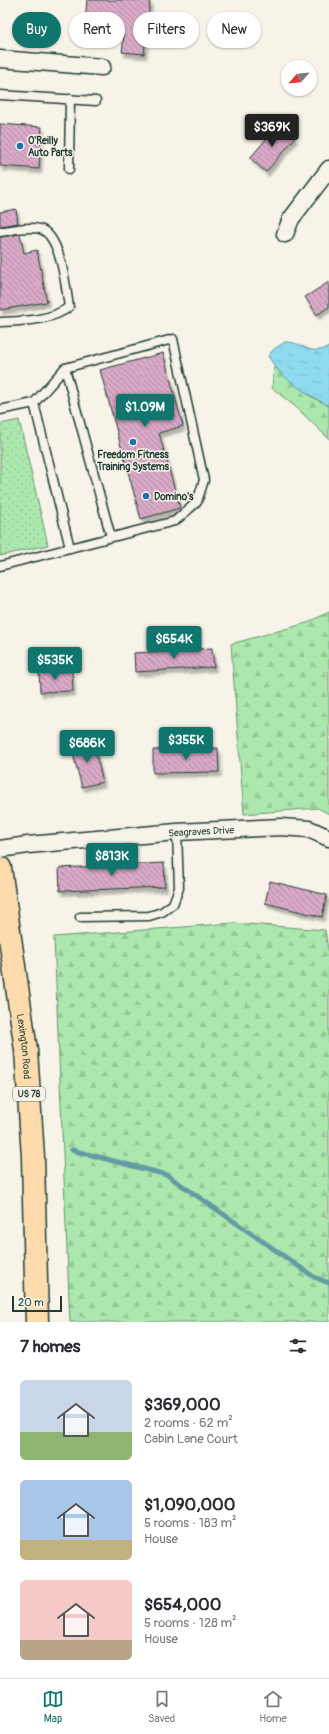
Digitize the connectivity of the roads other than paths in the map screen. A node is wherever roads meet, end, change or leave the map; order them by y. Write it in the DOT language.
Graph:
graph roads {
  1 [pos="0,59"];
  2 [pos="102,67"];
  3 [pos="0,95"];
  4 [pos="70,99"];
  5 [pos="96,101"];
  6 [pos="69,169"];
  7 [pos="329,169"];
  8 [pos="0,232"];
  9 [pos="285,234"];
  10 [pos="0,322"];
  11 [pos="65,368"];
  12 [pos="34,403"];
  13 [pos="0,410"];
  14 [pos="112,537"];
  15 [pos="70,548"];
  16 [pos="0,566"];
  17 [pos="177,832"];
  18 [pos="329,838"];
  19 [pos="0,849"];
  20 [pos="0,868"];
  21 [pos="80,917"];
  22 [pos="37,1322"];
  1 -- 2 [label="street"];
  3 -- 4 [label="lane"];
  4 -- 5 [label="lane"];
  4 -- 6 [label="lane"];
  7 -- 9 [label="street"];
  8 -- 10 [label="lane"];
  11 -- 12 [label="lane"];
  11 -- 14 [label="lane"];
  11 -- 14 [label="lane"];
  12 -- 13 [label="lane"];
  12 -- 15 [label="lane"];
  14 -- 15 [label="lane"];
  15 -- 16 [label="lane"];
  17 -- 18 [label="street, Seagraves Drive"];
  17 -- 19 [label="street, Seagraves Drive"];
  17 -- 21 [label="lane"];
  20 -- 22 [label="highway, Lexington Road / US 78"];
}
